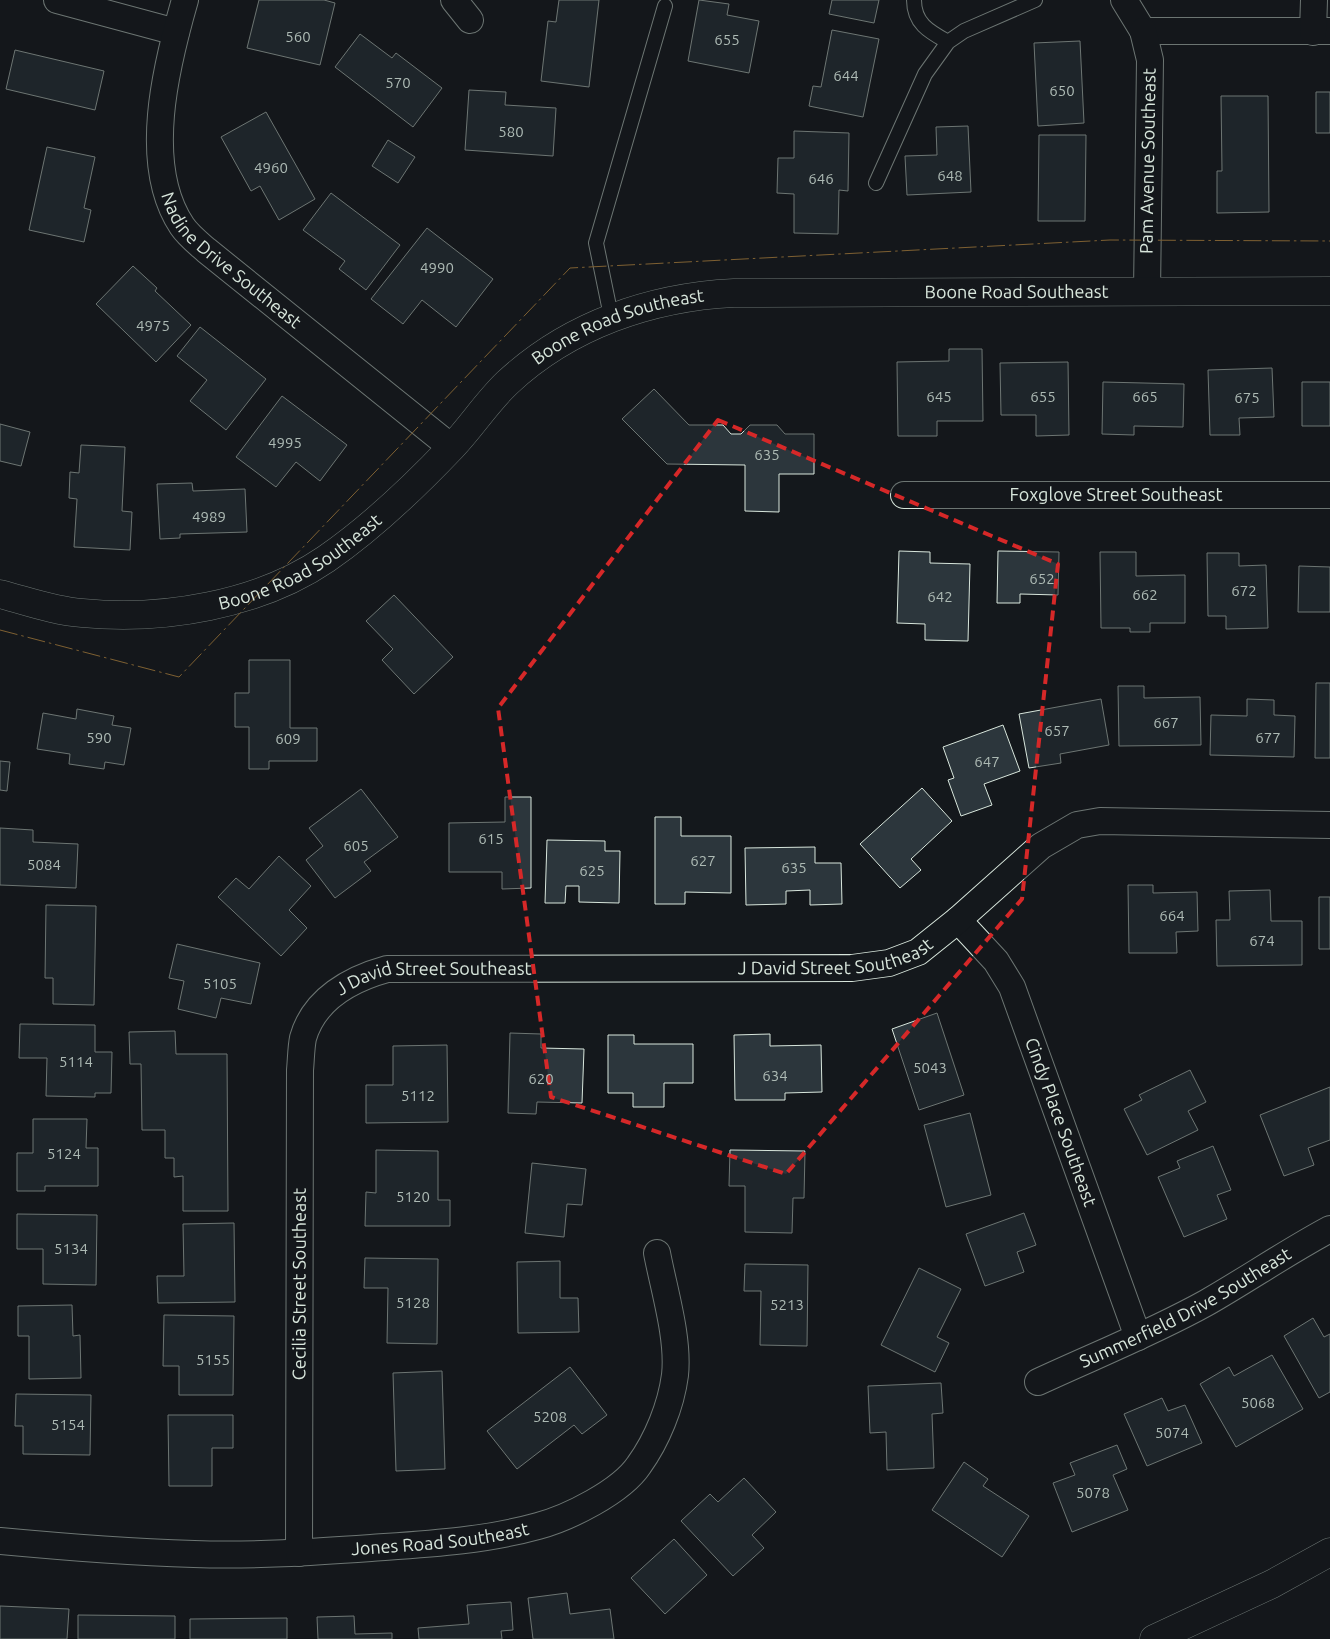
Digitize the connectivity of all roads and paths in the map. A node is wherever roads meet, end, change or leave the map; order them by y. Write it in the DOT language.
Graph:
graph roads {
  1 [pos="57,0"];
  2 [pos="185,0"];
  3 [pos="914,0"];
  4 [pos="1035,0"];
  5 [pos="1124,0"];
  6 [pos="1314,0"];
  7 [pos="664,6"];
  8 [pos="1142,31"];
  9 [pos="1322,31"];
  10 [pos="176,32"];
  11 [pos="948,42"];
  12 [pos="876,183"];
  13 [pos="1330,291"];
  14 [pos="1147,292"];
  15 [pos="611,316"];
  16 [pos="452,447"];
  17 [pos="904,495"];
  18 [pos="1330,495"];
  19 [pos="0,594"];
  20 [pos="1330,825"];
  21 [pos="958,920"];
  22 [pos="312,1018"];
  23 [pos="1330,1229"];
  24 [pos="657,1253"];
  25 [pos="1138,1337"];
  26 [pos="1038,1382"];
  27 [pos="0,1541"];
  28 [pos="1330,1552"];
  29 [pos="299,1553"];
  30 [pos="1154,1639"];
  1 -- 10 [label="street"];
  2 -- 10 [label="street, Nadine Drive Southeast"];
  3 -- 11 [label="lane"];
  4 -- 11 [label="lane"];
  5 -- 8 [label="street, Pam Avenue Southeast"];
  6 -- 9 [label="street"];
  7 -- 15 [label="lane"];
  8 -- 9 [label="street"];
  8 -- 14 [label="street, Pam Avenue Southeast"];
  10 -- 16 [label="street, Nadine Drive Southeast"];
  11 -- 12 [label="lane"];
  13 -- 14 [label="street, Boone Road Southeast"];
  14 -- 15 [label="street, Boone Road Southeast"];
  15 -- 16 [label="street, Boone Road Southeast"];
  16 -- 19 [label="street, Boone Road Southeast"];
  17 -- 18 [label="street, Foxglove Street Southeast"];
  20 -- 21 [label="street, J David Street Southeast"];
  21 -- 22 [label="street, J David Street Southeast"];
  21 -- 25 [label="street, Cindy Place Southeast"];
  22 -- 29 [label="street, Cecilia Street Southeast"];
  23 -- 25 [label="street, Summerfield Drive Southeast"];
  24 -- 29 [label="street, Jones Road Southeast"];
  25 -- 26 [label="street, Summerfield Drive Southeast"];
  27 -- 29 [label="street, Jones Road Southeast"];
  28 -- 30 [label="street"];
}
